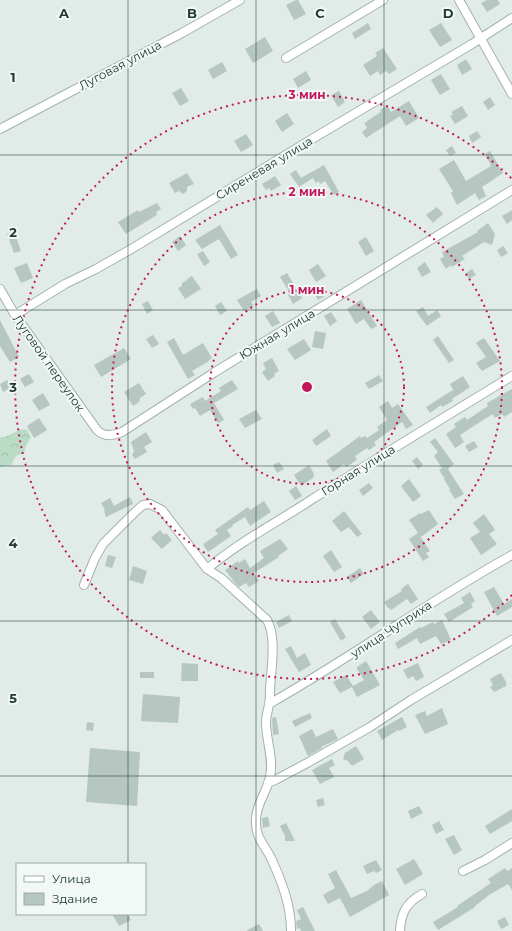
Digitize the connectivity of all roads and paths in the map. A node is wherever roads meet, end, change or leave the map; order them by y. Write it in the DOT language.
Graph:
graph roads {
  1 [pos="240,0"];
  2 [pos="383,0"];
  3 [pos="459,0"];
  4 [pos="512,18"];
  5 [pos="482,38"];
  6 [pos="286,58"];
  7 [pos="512,94"];
  8 [pos="0,129"];
  9 [pos="512,190"];
  10 [pos="0,289"];
  11 [pos="15,315"];
  12 [pos="512,376"];
  13 [pos="102,434"];
  14 [pos="512,555"];
  15 [pos="207,569"];
  16 [pos="84,585"];
  17 [pos="512,640"];
  18 [pos="269,704"];
  19 [pos="268,783"];
  20 [pos="512,843"];
  21 [pos="463,871"];
  22 [pos="422,894"];
  23 [pos="291,931"];
  24 [pos="400,931"];
  1 -- 8 [label="street, Луговая улица"];
  2 -- 6 [label="street"];
  3 -- 5 [label="street"];
  4 -- 5 [label="street, Сиреневая улица"];
  5 -- 7 [label="street"];
  5 -- 11 [label="street, Сиреневая улица"];
  9 -- 13 [label="street, Южная улица"];
  10 -- 11 [label="street, Луговой переулок"];
  11 -- 13 [label="street, Луговой переулок"];
  12 -- 15 [label="street, Горная улица"];
  14 -- 18 [label="street, улица Чуприха"];
  15 -- 16 [label="street"];
  15 -- 18 [label="street"];
  17 -- 19 [label="street"];
  18 -- 19 [label="street"];
  19 -- 23 [label="street"];
  20 -- 21 [label="street"];
  22 -- 24 [label="street"];
}
